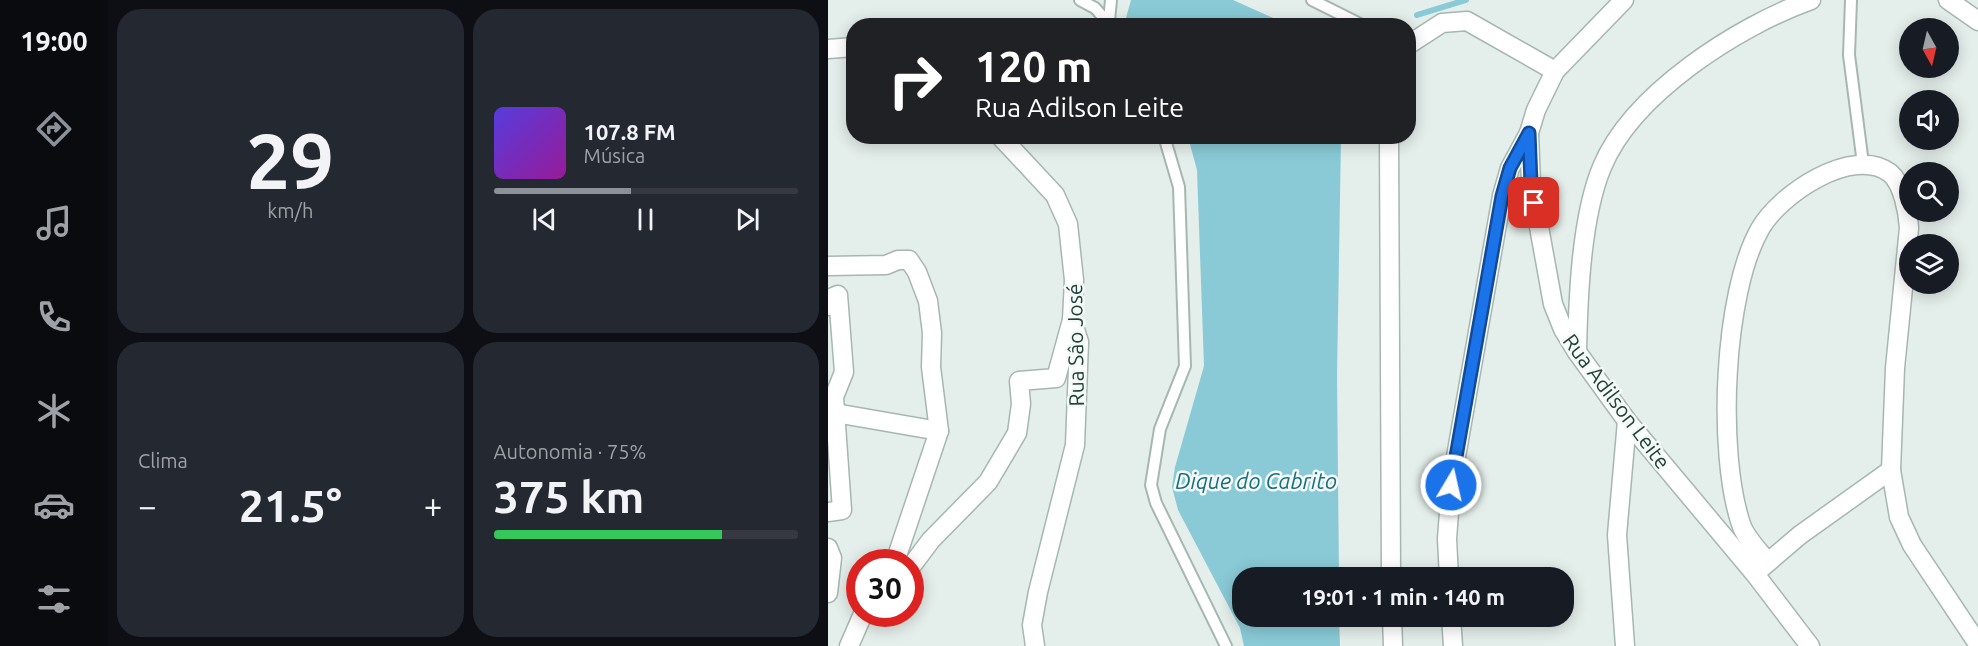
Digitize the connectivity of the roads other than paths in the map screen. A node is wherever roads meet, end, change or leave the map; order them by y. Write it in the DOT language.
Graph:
graph roads {
  1 [pos="1080,0"];
  2 [pos="1112,0"];
  3 [pos="1312,0"];
  4 [pos="1624,0"];
  5 [pos="1811,0"];
  6 [pos="1851,0"];
  7 [pos="1948,0"];
  8 [pos="1105,18"];
  9 [pos="1110,18"];
  10 [pos="1348,18"];
  11 [pos="1978,21"];
  12 [pos="1416,35"];
  13 [pos="846,48"];
  14 [pos="828,49"];
  15 [pos="1554,70"];
  16 [pos="1529,133"];
  17 [pos="1007,144"];
  18 [pos="1166,144"];
  19 [pos="1389,144"];
  20 [pos="1863,164"];
  21 [pos="828,266"];
  22 [pos="830,305"];
  23 [pos="1072,320"];
  24 [pos="1577,352"];
  25 [pos="832,403"];
  26 [pos="1627,421"];
  27 [pos="939,431"];
  28 [pos="1891,470"];
  29 [pos="828,512"];
  30 [pos="828,548"];
  31 [pos="899,549"];
  32 [pos="924,549"];
  33 [pos="1390,567"];
  34 [pos="1448,567"];
  35 [pos="1761,567"];
  36 [pos="828,593"];
  37 [pos="857,627"];
  38 [pos="1392,627"];
  39 [pos="1452,627"];
  40 [pos="1978,644"];
  41 [pos="849,646"];
  42 [pos="1035,646"];
  43 [pos="1226,646"];
  44 [pos="1393,646"];
  45 [pos="1453,646"];
  46 [pos="1625,646"];
  47 [pos="1810,646"];
  1 -- 8 [label="lane"];
  2 -- 9 [label="lane"];
  3 -- 10 [label="lane"];
  4 -- 15 [label="street, Rua Adilson Leite"];
  5 -- 24 [label="street"];
  6 -- 20 [label="lane"];
  7 -- 11 [label="street"];
  12 -- 15 [label="street"];
  13 -- 14 [label="street"];
  15 -- 16 [label="street, Rua Adilson Leite"];
  16 -- 24 [label="street, Rua Adilson Leite"];
  16 -- 34 [label="street"];
  17 -- 23 [label="street, Rua Sâo José"];
  18 -- 43 [label="lane"];
  19 -- 33 [label="street"];
  20 -- 28 [label="street"];
  20 -- 35 [label="street"];
  21 -- 27 [label="street"];
  22 -- 25 [label="street"];
  23 -- 32 [label="street"];
  23 -- 42 [label="street, Rua Sâo José"];
  24 -- 26 [label="street, Rua Adilson Leite"];
  25 -- 27 [label="street"];
  25 -- 29 [label="street"];
  26 -- 35 [label="street, Rua Adilson Leite"];
  26 -- 46 [label="street"];
  27 -- 31 [label="street"];
  28 -- 35 [label="street"];
  28 -- 40 [label="street"];
  30 -- 36 [label="street"];
  35 -- 47 [label="street, Rua Adilson Leite"];
  37 -- 41 [label="street"];
  38 -- 44 [label="street"];
  39 -- 45 [label="street"];
}
